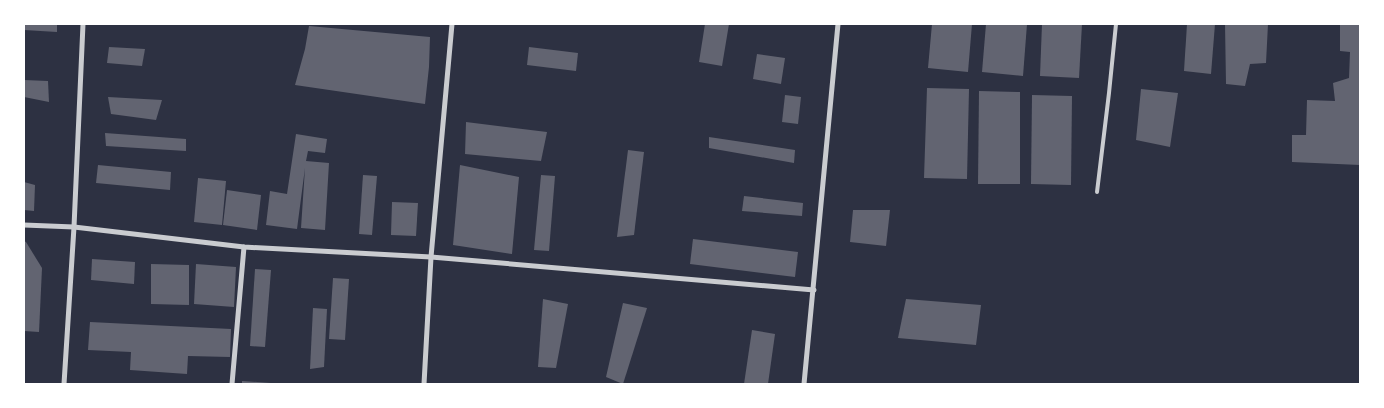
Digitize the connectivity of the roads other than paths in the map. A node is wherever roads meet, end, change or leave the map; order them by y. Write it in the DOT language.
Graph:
graph roads {
  1 [pos="83,24"];
  2 [pos="452,24"];
  3 [pos="838,24"];
  4 [pos="1116,24"];
  5 [pos="1097,192"];
  6 [pos="24,226"];
  7 [pos="74,227"];
  8 [pos="244,247"];
  9 [pos="431,257"];
  10 [pos="814,290"];
  11 [pos="64,384"];
  12 [pos="232,384"];
  13 [pos="424,384"];
  14 [pos="804,384"];
  1 -- 7 [label="street"];
  2 -- 9 [label="street"];
  3 -- 10 [label="street"];
  4 -- 5 [label="lane"];
  6 -- 7 [label="street"];
  7 -- 8 [label="street"];
  7 -- 11 [label="street"];
  8 -- 9 [label="street"];
  8 -- 12 [label="street"];
  9 -- 10 [label="street"];
  9 -- 13 [label="street"];
  10 -- 14 [label="street"];
}
